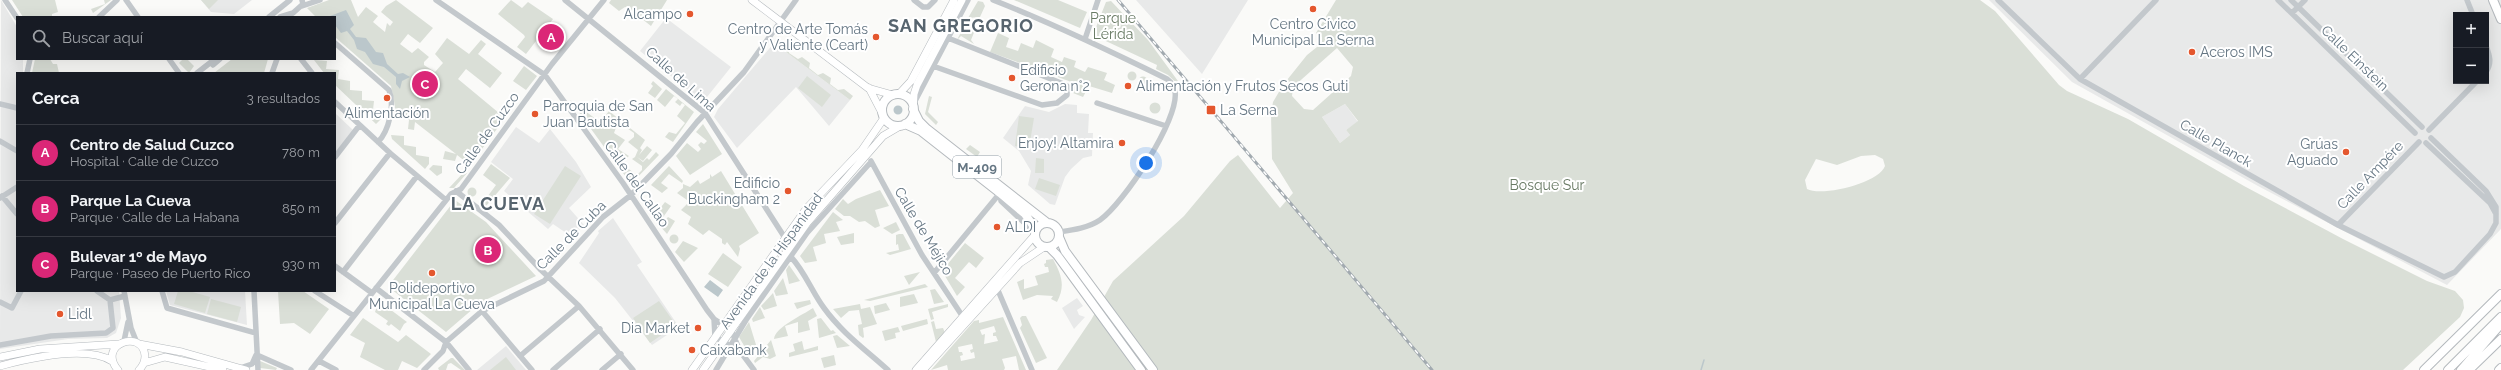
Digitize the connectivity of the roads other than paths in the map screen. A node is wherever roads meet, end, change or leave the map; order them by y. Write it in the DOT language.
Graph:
graph roads {
  1 [pos="5,0"];
  2 [pos="117,0"];
  3 [pos="126,0"];
  4 [pos="290,0"];
  5 [pos="302,0"];
  6 [pos="320,0"];
  7 [pos="436,0"];
  8 [pos="565,0"];
  9 [pos="604,0"];
  10 [pos="752,0"];
  11 [pos="796,0"];
  12 [pos="914,0"];
  13 [pos="954,0"];
  14 [pos="962,0"];
  15 [pos="968,0"];
  16 [pos="993,0"];
  17 [pos="1098,0"];
  18 [pos="1998,0"];
  19 [pos="2156,0"];
  20 [pos="2278,0"];
  21 [pos="2291,0"];
  22 [pos="2305,0"];
  23 [pos="2467,0"];
  24 [pos="2493,0"];
  25 [pos="934,2"];
  26 [pos="284,6"];
  27 [pos="302,6"];
  28 [pos="2298,7"];
  29 [pos="2472,12"];
  30 [pos="2292,13"];
  31 [pos="289,15"];
  32 [pos="16,16"];
  33 [pos="100,16"];
  34 [pos="137,16"];
  35 [pos="270,16"];
  36 [pos="2501,18"];
  37 [pos="589,19"];
  38 [pos="780,21"];
  39 [pos="948,38"];
  40 [pos="1085,39"];
  41 [pos="336,44"];
  42 [pos="2489,55"];
  43 [pos="30,60"];
  44 [pos="170,60"];
  45 [pos="214,60"];
  46 [pos="219,60"];
  47 [pos="277,60"];
  48 [pos="302,60"];
  49 [pos="933,66"];
  50 [pos="2489,68"];
  51 [pos="27,72"];
  52 [pos="178,72"];
  53 [pos="198,72"];
  54 [pos="204,72"];
  55 [pos="272,72"];
  56 [pos="311,72"];
  57 [pos="545,75"];
  58 [pos="2080,79"];
  59 [pos="2475,84"];
  60 [pos="868,88"];
  61 [pos="896,95"];
  62 [pos="336,103"];
  63 [pos="1097,103"];
  64 [pos="0,104"];
  65 [pos="913,106"];
  66 [pos="16,108"];
  67 [pos="705,113"];
  68 [pos="883,116"];
  69 [pos="902,125"];
  70 [pos="359,126"];
  71 [pos="1166,126"];
  72 [pos="2422,127"];
  73 [pos="2430,130"];
  74 [pos="2415,133"];
  75 [pos="2428,140"];
  76 [pos="0,141"];
  77 [pos="378,142"];
  78 [pos="2419,142"];
  79 [pos="16,150"];
  80 [pos="390,153"];
  81 [pos="336,156"];
  82 [pos="869,159"];
  83 [pos="417,176"];
  84 [pos="16,188"];
  85 [pos="456,192"];
  86 [pos="1000,193"];
  87 [pos="631,195"];
  88 [pos="1,197"];
  89 [pos="446,200"];
  90 [pos="16,213"];
  91 [pos="336,222"];
  92 [pos="1046,222"];
  93 [pos="2338,225"];
  94 [pos="1035,233"];
  95 [pos="1059,235"];
  96 [pos="785,238"];
  97 [pos="1047,247"];
  98 [pos="791,257"];
  99 [pos="336,267"];
  100 [pos="343,272"];
  101 [pos="934,273"];
  102 [pos="547,276"];
  103 [pos="376,288"];
  104 [pos="997,288"];
  105 [pos="20,292"];
  106 [pos="98,292"];
  107 [pos="162,292"];
  108 [pos="254,292"];
  109 [pos="317,292"];
  110 [pos="372,293"];
  111 [pos="124,294"];
  112 [pos="2499,297"];
  113 [pos="110,300"];
  114 [pos="0,302"];
  115 [pos="579,306"];
  116 [pos="482,311"];
  117 [pos="732,313"];
  118 [pos="128,314"];
  119 [pos="354,316"];
  120 [pos="2501,317"];
  121 [pos="714,319"];
  122 [pos="963,320"];
  123 [pos="724,324"];
  124 [pos="2501,324"];
  125 [pos="600,329"];
  126 [pos="256,333"];
  127 [pos="734,333"];
  128 [pos="715,337"];
  129 [pos="2501,339"];
  130 [pos="446,342"];
  131 [pos="723,342"];
  132 [pos="121,343"];
  133 [pos="0,344"];
  134 [pos="138,344"];
  135 [pos="731,346"];
  136 [pos="740,351"];
  137 [pos="621,354"];
  138 [pos="256,355"];
  139 [pos="520,356"];
  140 [pos="0,357"];
  141 [pos="112,361"];
  142 [pos="319,361"];
  143 [pos="144,363"];
  144 [pos="0,366"];
  145 [pos="243,369"];
  146 [pos="118,370"];
  147 [pos="139,370"];
  148 [pos="223,370"];
  149 [pos="258,370"];
  150 [pos="291,370"];
  151 [pos="311,370"];
  152 [pos="336,370"];
  153 [pos="424,370"];
  154 [pos="469,370"];
  155 [pos="532,370"];
  156 [pos="553,370"];
  157 [pos="602,370"];
  158 [pos="632,370"];
  159 [pos="692,370"];
  160 [pos="703,370"];
  161 [pos="716,370"];
  162 [pos="754,370"];
  163 [pos="888,370"];
  164 [pos="916,370"];
  165 [pos="924,370"];
  166 [pos="1032,370"];
  167 [pos="1141,370"];
  168 [pos="1153,370"];
  169 [pos="2424,370"];
  170 [pos="2448,370"];
  171 [pos="2461,370"];
  172 [pos="2469,370"];
  1 -- 32 [label="street"];
  2 -- 33 [label="street"];
  3 -- 34 [label="street"];
  4 -- 26 [label="street"];
  5 -- 27 [label="street"];
  6 -- 27 [label="street"];
  7 -- 57 [label="street, Calle del Callao"];
  8 -- 37 [label="street, Calle de Lima"];
  9 -- 37 [label="street, Calle de Cuzco"];
  10 -- 38 [label="main road"];
  11 -- 38 [label="street, Calle de Cuba"];
  12 -- 25 [label="street"];
  13 -- 61 [label="main road"];
  14 -- 65 [label="main road"];
  15 -- 39 [label="street"];
  16 -- 40 [label="street"];
  17 -- 40 [label="street"];
  18 -- 58 [label="street, Calle Planck"];
  19 -- 58 [label="street"];
  20 -- 30 [label="street, Calle Einstein"];
  21 -- 28 [label="street, Calle Einstein"];
  22 -- 28 [label="street"];
  23 -- 29 [label="street"];
  24 -- 36 [label="highway"];
  26 -- 31 [label="street"];
  26 -- 35 [label="street"];
  27 -- 31 [label="street"];
  28 -- 30 [label="street"];
  28 -- 72 [label="street, Calle Einstein"];
  30 -- 74 [label="street, Calle Einstein"];
  37 -- 57 [label="street, Calle de Cuzco"];
  37 -- 67 [label="street, Calle de Lima"];
  38 -- 60 [label="main road"];
  38 -- 67 [label="street, Calle de Cuba"];
  39 -- 49 [label="street"];
  39 -- 49 [label="street"];
  40 -- 71 [label="street"];
  41 -- 77 [label="street"];
  42 -- 50 [label="street"];
  43 -- 51 [label="street"];
  44 -- 52 [label="street"];
  45 -- 53 [label="street"];
  46 -- 54 [label="street"];
  47 -- 55 [label="street"];
  48 -- 56 [label="street"];
  49 -- 65 [label="street"];
  57 -- 85 [label="street, Calle de Cuzco"];
  57 -- 87 [label="street, Calle del Callao"];
  58 -- 93 [label="street, Calle Planck"];
  59 -- 73 [label="street"];
  60 -- 61 [label="main road"];
  60 -- 68 [label="main road"];
  61 -- 65 [label="highway, M-409"];
  61 -- 68 [label="highway"];
  62 -- 70 [label="street"];
  63 -- 71 [label="street"];
  64 -- 66 [label="street"];
  65 -- 69 [label="highway"];
  65 -- 92 [label="highway, M-409"];
  67 -- 87 [label="street, Calle de Cuba"];
  67 -- 96 [label="street, Calle de Lima"];
  68 -- 69 [label="highway, M-409"];
  68 -- 96 [label="main road, Avenida de la Hispanidad"];
  69 -- 82 [label="main road, Avenida de la Hispanidad"];
  69 -- 86 [label="highway, M-409"];
  70 -- 77 [label="street"];
  70 -- 81 [label="street"];
  71 -- 95 [label="street"];
  72 -- 73 [label="street"];
  72 -- 74 [label="street"];
  73 -- 75 [label="street"];
  74 -- 78 [label="street"];
  75 -- 78 [label="street"];
  75 -- 93 [label="street, Calle Planck"];
  76 -- 79 [label="street"];
  77 -- 80 [label="street"];
  78 -- 93 [label="street, Calle Ampére"];
  80 -- 83 [label="street"];
  80 -- 91 [label="street"];
  82 -- 98 [label="street, Avenida de la Hispanidad"];
  82 -- 101 [label="street, Calle de Méjico"];
  82 -- 127 [label="main road, Avenida de la Hispanidad"];
  83 -- 89 [label="street"];
  83 -- 100 [label="street"];
  84 -- 88 [label="street"];
  85 -- 89 [label="street, Calle de Cuzco"];
  85 -- 102 [label="street"];
  86 -- 94 [label="highway, M-409"];
  86 -- 101 [label="street"];
  87 -- 102 [label="street, Calle de Cuba"];
  87 -- 121 [label="street, Calle del Callao"];
  88 -- 90 [label="street"];
  89 -- 103 [label="street, Calle de Cuzco"];
  92 -- 94 [label="highway"];
  92 -- 95 [label="highway, M-409"];
  94 -- 97 [label="highway, M-409"];
  94 -- 122 [label="main road"];
  95 -- 97 [label="highway"];
  95 -- 168 [label="highway, M-409"];
  96 -- 117 [label="main road, Avenida de la Hispanidad"];
  97 -- 104 [label="main road"];
  97 -- 167 [label="highway, M-409"];
  98 -- 127 [label="street, Avenida de la Hispanidad"];
  98 -- 163 [label="street"];
  99 -- 100 [label="street"];
  100 -- 110 [label="street"];
  101 -- 122 [label="street, Calle de Méjico"];
  102 -- 115 [label="street"];
  102 -- 116 [label="street, Calle de Cuba"];
  103 -- 110 [label="street, Calle de Cuzco"];
  103 -- 130 [label="street"];
  104 -- 122 [label="main road"];
  104 -- 166 [label="street"];
  105 -- 114 [label="street"];
  106 -- 113 [label="street"];
  107 -- 126 [label="street"];
  108 -- 126 [label="street"];
  109 -- 119 [label="street"];
  110 -- 119 [label="street, Calle de Cuzco"];
  111 -- 113 [label="street"];
  111 -- 118 [label="street"];
  112 -- 169 [label="highway"];
  113 -- 133 [label="street"];
  115 -- 125 [label="street"];
  115 -- 139 [label="street"];
  116 -- 130 [label="street, Calle de Cuba"];
  116 -- 139 [label="street"];
  117 -- 121 [label="street"];
  117 -- 123 [label="main road, Avenida de la Hispanidad"];
  118 -- 132 [label="street"];
  118 -- 134 [label="street"];
  119 -- 142 [label="street, Calle de Cuzco"];
  120 -- 170 [label="highway"];
  121 -- 123 [label="street, Calle del Callao"];
  121 -- 128 [label="street"];
  122 -- 164 [label="main road"];
  122 -- 165 [label="main road"];
  123 -- 127 [label="street, Calle del Callao"];
  123 -- 128 [label="main road, Avenida de la Hispanidad"];
  124 -- 171 [label="highway"];
  125 -- 137 [label="street"];
  125 -- 156 [label="street"];
  126 -- 138 [label="street"];
  127 -- 131 [label="main road, Avenida de la Hispanidad"];
  127 -- 135 [label="street, Avenida de la Hispanidad"];
  127 -- 136 [label="street"];
  128 -- 131 [label="street"];
  128 -- 159 [label="main road, Avenida de la Hispanidad"];
  129 -- 172 [label="highway"];
  130 -- 153 [label="street, Calle de Cuba"];
  130 -- 154 [label="street"];
  131 -- 135 [label="street"];
  131 -- 160 [label="main road, Avenida de la Hispanidad"];
  132 -- 134 [label="main road"];
  132 -- 140 [label="main road"];
  132 -- 141 [label="main road"];
  134 -- 143 [label="main road"];
  134 -- 145 [label="main road"];
  135 -- 136 [label="street"];
  135 -- 161 [label="street, Avenida de la Hispanidad"];
  136 -- 162 [label="street"];
  137 -- 157 [label="street"];
  137 -- 158 [label="street"];
  138 -- 145 [label="street"];
  138 -- 149 [label="street"];
  138 -- 150 [label="street"];
  139 -- 155 [label="street"];
  141 -- 144 [label="main road"];
  141 -- 146 [label="main road"];
  142 -- 151 [label="street, Calle de Cuzco"];
  142 -- 152 [label="street"];
  143 -- 147 [label="main road"];
  143 -- 148 [label="main road"];
}
